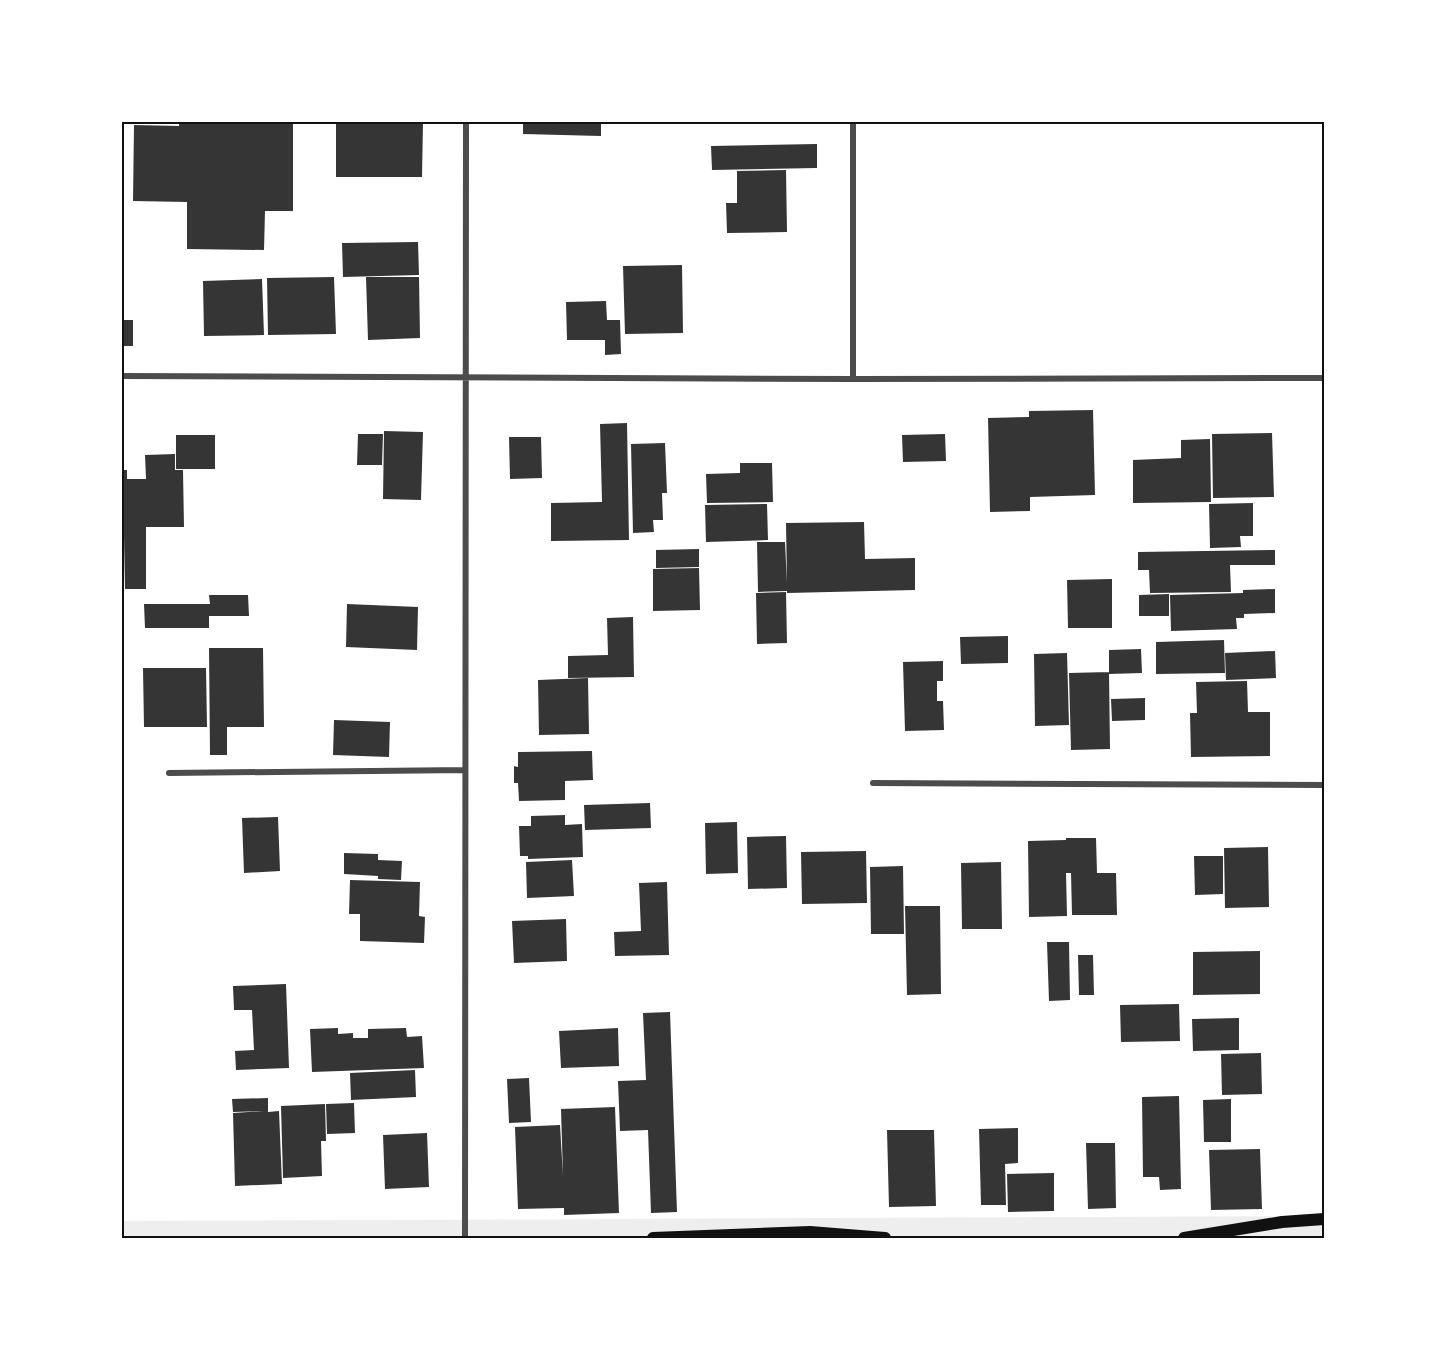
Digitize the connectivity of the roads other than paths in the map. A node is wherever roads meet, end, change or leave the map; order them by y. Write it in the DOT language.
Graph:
graph roads {
  1 [pos="466,122"];
  2 [pos="853,122"];
  3 [pos="122,376"];
  4 [pos="465,378"];
  5 [pos="1324,378"];
  6 [pos="853,379"];
  7 [pos="465,770"];
  8 [pos="169,773"];
  9 [pos="873,783"];
  10 [pos="1324,785"];
  11 [pos="1324,1220"];
  12 [pos="465,1239"];
  13 [pos="653,1239"];
  14 [pos="885,1239"];
  15 [pos="1184,1239"];
  1 -- 4 [label="street"];
  2 -- 6 [label="street"];
  3 -- 4 [label="street"];
  4 -- 6 [label="street"];
  4 -- 7 [label="street"];
  5 -- 6 [label="street"];
  7 -- 8 [label="street"];
  7 -- 12 [label="street"];
  9 -- 10 [label="street"];
  11 -- 15 [label="main road"];
  13 -- 14 [label="main road"];
}
